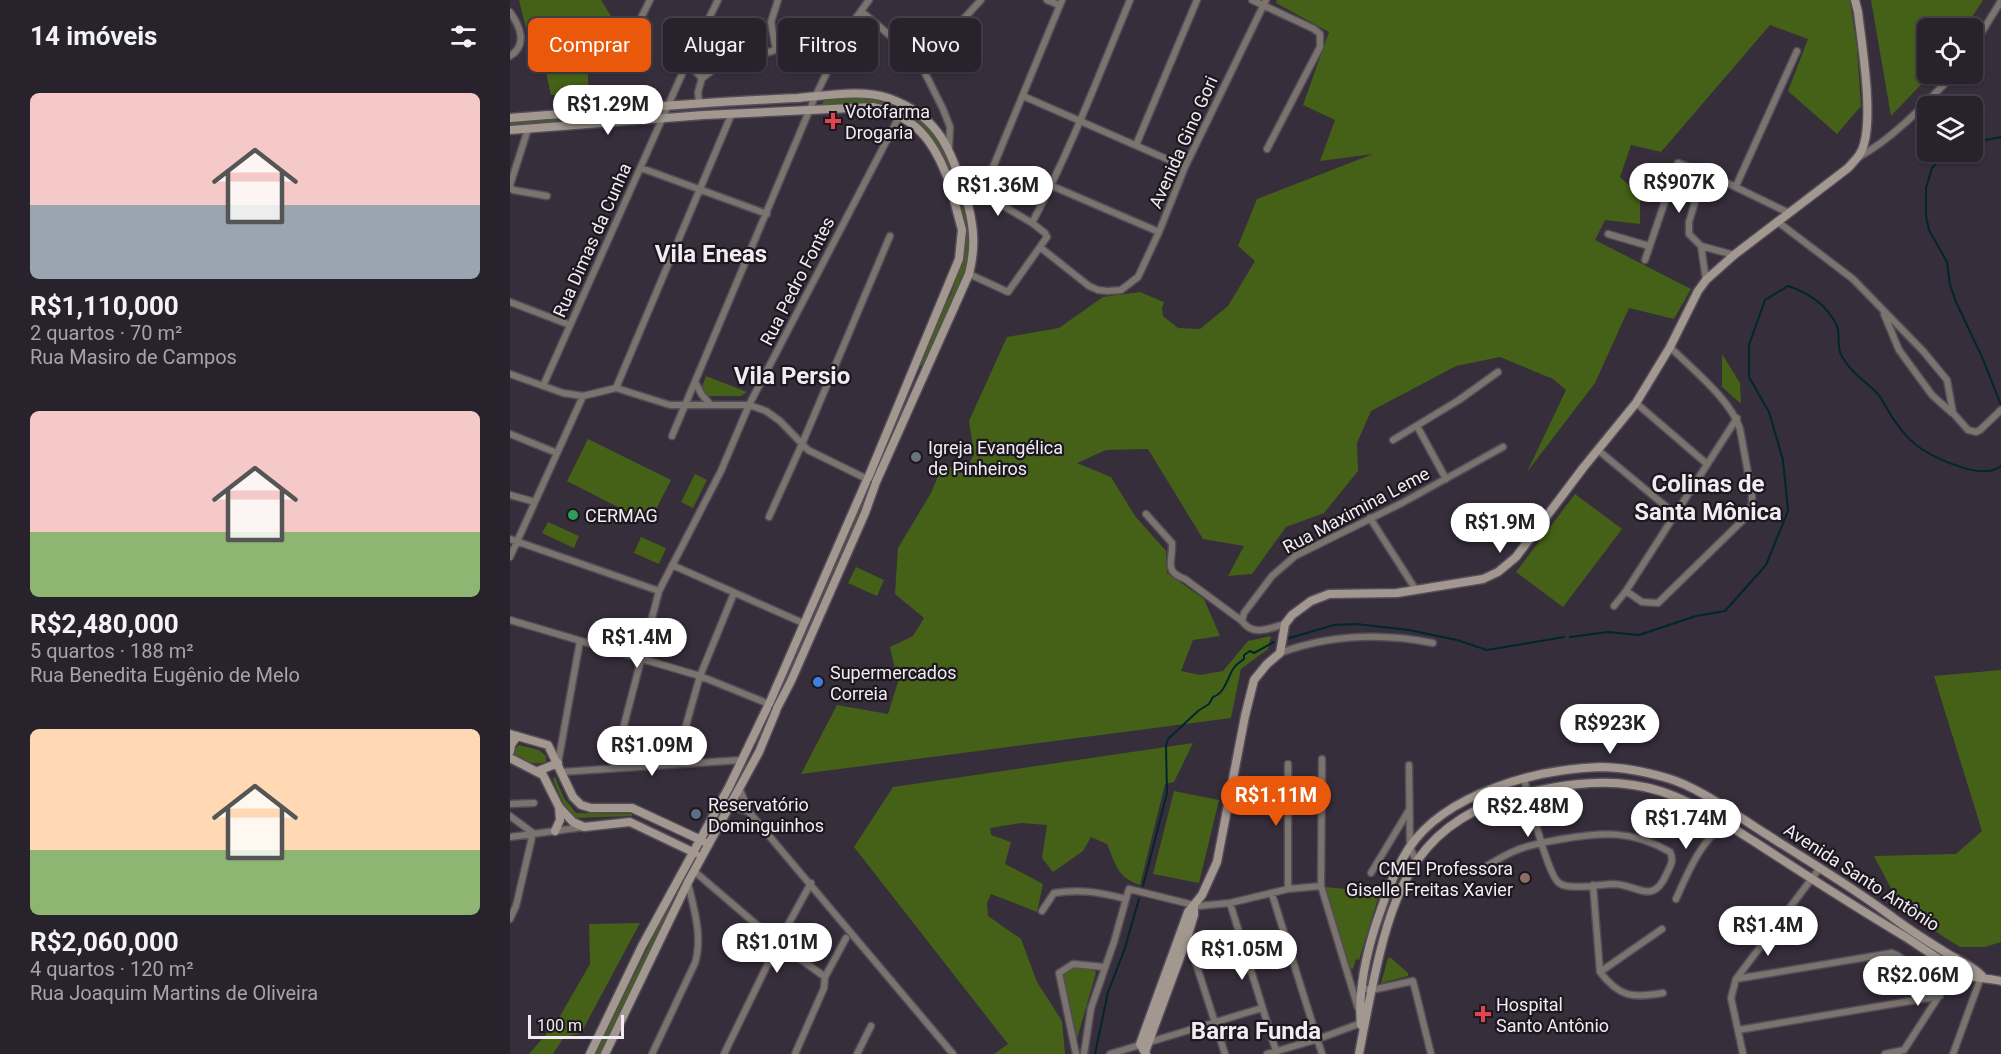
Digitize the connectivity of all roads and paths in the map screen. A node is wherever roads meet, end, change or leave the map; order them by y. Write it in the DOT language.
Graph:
graph roads {
  1 [pos="650,0"];
  2 [pos="718,0"];
  3 [pos="778,0"];
  4 [pos="869,0"];
  5 [pos="981,0"];
  6 [pos="1047,0"];
  7 [pos="1130,0"];
  8 [pos="1197,0"];
  9 [pos="1252,0"];
  10 [pos="1855,0"];
  11 [pos="2001,1"];
  12 [pos="1061,2"];
  13 [pos="1265,3"];
  14 [pos="861,11"];
  15 [pos="510,12"];
  16 [pos="641,18"];
  17 [pos="709,18"];
  18 [pos="856,18"];
  19 [pos="964,18"];
  20 [pos="1983,30"];
  21 [pos="890,36"];
  22 [pos="776,50"];
  23 [pos="1797,51"];
  24 [pos="510,56"];
  25 [pos="683,72"];
  26 [pos="696,72"];
  27 [pos="827,72"];
  28 [pos="924,72"];
  29 [pos="702,78"];
  30 [pos="1944,84"];
  31 [pos="1023,96"];
  32 [pos="815,97"];
  33 [pos="699,103"];
  34 [pos="668,106"];
  35 [pos="810,109"];
  36 [pos="732,113"];
  37 [pos="899,117"];
  38 [pos="945,117"];
  39 [pos="510,118"];
  40 [pos="663,118"];
  41 [pos="1082,121"];
  42 [pos="934,126"];
  43 [pos="528,129"];
  44 [pos="510,130"];
  45 [pos="1136,145"];
  46 [pos="949,148"];
  47 [pos="1267,149"];
  48 [pos="1859,157"];
  49 [pos="1185,167"];
  50 [pos="641,168"];
  51 [pos="1704,172"];
  52 [pos="989,175"];
  53 [pos="976,183"];
  54 [pos="510,186"];
  55 [pos="1052,186"];
  56 [pos="1736,186"];
  57 [pos="701,189"];
  58 [pos="980,192"];
  59 [pos="964,193"];
  60 [pos="547,196"];
  61 [pos="953,196"];
  62 [pos="1789,213"];
  63 [pos="767,214"];
  64 [pos="1778,222"];
  65 [pos="1032,223"];
  66 [pos="1159,232"];
  67 [pos="1608,234"];
  68 [pos="890,236"];
  69 [pos="1649,246"];
  70 [pos="1701,246"];
  71 [pos="1041,248"];
  72 [pos="1734,255"];
  73 [pos="1645,260"];
  74 [pos="969,274"];
  75 [pos="1706,280"];
  76 [pos="510,302"];
  77 [pos="1882,309"];
  78 [pos="570,325"];
  79 [pos="1670,347"];
  80 [pos="914,368"];
  81 [pos="924,372"];
  82 [pos="1498,372"];
  83 [pos="510,374"];
  84 [pos="695,382"];
  85 [pos="543,386"];
  86 [pos="616,388"];
  87 [pos="583,396"];
  88 [pos="1636,403"];
  89 [pos="685,405"];
  90 [pos="711,405"];
  91 [pos="749,405"];
  92 [pos="2001,410"];
  93 [pos="1953,413"];
  94 [pos="1737,418"];
  95 [pos="1417,426"];
  96 [pos="510,434"];
  97 [pos="672,436"];
  98 [pos="1393,440"];
  99 [pos="802,444"];
  100 [pos="1503,447"];
  101 [pos="1598,450"];
  102 [pos="557,453"];
  103 [pos="1707,464"];
  104 [pos="1446,479"];
  105 [pos="870,481"];
  106 [pos="510,495"];
  107 [pos="535,502"];
  108 [pos="1146,514"];
  109 [pos="1675,514"];
  110 [pos="769,517"];
  111 [pos="1370,518"];
  112 [pos="513,540"];
  113 [pos="510,557"];
  114 [pos="672,565"];
  115 [pos="1416,590"];
  116 [pos="659,591"];
  117 [pos="1626,591"];
  118 [pos="734,592"];
  119 [pos="1614,606"];
  120 [pos="510,620"];
  121 [pos="1242,621"];
  122 [pos="803,623"];
  123 [pos="1285,624"];
  124 [pos="580,641"];
  125 [pos="1433,643"];
  126 [pos="1280,653"];
  127 [pos="641,658"];
  128 [pos="700,676"];
  129 [pos="772,708"];
  130 [pos="563,732"];
  131 [pos="513,735"];
  132 [pos="548,745"];
  133 [pos="510,751"];
  134 [pos="510,758"];
  135 [pos="1322,759"];
  136 [pos="742,760"];
  137 [pos="558,763"];
  138 [pos="675,764"];
  139 [pos="1288,764"];
  140 [pos="1409,765"];
  141 [pos="613,767"];
  142 [pos="561,772"];
  143 [pos="541,773"];
  144 [pos="1524,779"];
  145 [pos="1495,789"];
  146 [pos="740,790"];
  147 [pos="1528,793"];
  148 [pos="1501,801"];
  149 [pos="534,803"];
  150 [pos="510,804"];
  151 [pos="731,806"];
  152 [pos="559,807"];
  153 [pos="1409,809"];
  154 [pos="749,812"];
  155 [pos="510,816"];
  156 [pos="662,821"];
  157 [pos="1725,823"];
  158 [pos="584,827"];
  159 [pos="555,831"];
  160 [pos="533,833"];
  161 [pos="656,833"];
  162 [pos="510,837"];
  163 [pos="699,839"];
  164 [pos="1542,842"];
  165 [pos="709,844"];
  166 [pos="1410,847"];
  167 [pos="692,852"];
  168 [pos="702,857"];
  169 [pos="1416,861"];
  170 [pos="1820,869"];
  171 [pos="1480,870"];
  172 [pos="694,871"];
  173 [pos="1371,873"];
  174 [pos="1813,879"];
  175 [pos="688,882"];
  176 [pos="811,883"];
  177 [pos="1593,885"];
  178 [pos="1321,886"];
  179 [pos="1288,889"];
  180 [pos="1272,894"];
  181 [pos="1126,899"];
  182 [pos="1676,899"];
  183 [pos="1230,903"];
  184 [pos="1194,905"];
  185 [pos="1042,911"];
  186 [pos="510,919"];
  187 [pos="1662,928"];
  188 [pos="846,938"];
  189 [pos="1182,940"];
  190 [pos="778,943"];
  191 [pos="1945,957"];
  192 [pos="1104,967"];
  193 [pos="1956,968"];
  194 [pos="1600,972"];
  195 [pos="1982,976"];
  196 [pos="825,977"];
  197 [pos="1736,979"];
  198 [pos="2001,981"];
  199 [pos="1360,988"];
  200 [pos="1372,990"];
  201 [pos="1663,993"];
  202 [pos="1940,996"];
  203 [pos="1915,1000"];
  204 [pos="1262,1008"];
  205 [pos="1362,1020"];
  206 [pos="1215,1023"];
  207 [pos="871,1026"];
  208 [pos="1738,1030"];
  209 [pos="1318,1039"];
  210 [pos="1145,1048"];
  211 [pos="1276,1051"];
  212 [pos="1903,1052"];
  213 [pos="590,1054"];
  214 [pos="605,1054"];
  215 [pos="652,1054"];
  216 [pos="724,1054"];
  217 [pos="795,1054"];
  218 [pos="857,1054"];
  219 [pos="953,1054"];
  220 [pos="1076,1054"];
  221 [pos="1084,1054"];
  222 [pos="1110,1054"];
  223 [pos="1225,1054"];
  224 [pos="1267,1054"];
  225 [pos="1322,1054"];
  226 [pos="1359,1054"];
  227 [pos="1431,1054"];
  228 [pos="1743,1054"];
  229 [pos="1885,1054"];
  230 [pos="1953,1054"];
  1 -- 16 [label="street"];
  2 -- 17 [label="street, Rua Dimas da Cunha"];
  3 -- 22 [label="street"];
  4 -- 14 [label="street"];
  5 -- 19 [label="street"];
  6 -- 12 [label="street"];
  7 -- 41 [label="street"];
  8 -- 45 [label="street"];
  9 -- 13 [label="street"];
  10 -- 48 [label="main road"];
  11 -- 20 [label="street"];
  12 -- 31 [label="street"];
  13 -- 47 [label="street"];
  13 -- 49 [label="street, Avenida Gino Gori"];
  14 -- 18 [label="street"];
  14 -- 21 [label="street"];
  15 -- 24 [label="street"];
  22 -- 29 [label="street"];
  23 -- 56 [label="street"];
  25 -- 34 [label="street, Rua Dimas da Cunha"];
  26 -- 29 [label="street"];
  27 -- 32 [label="street"];
  28 -- 38 [label="street"];
  29 -- 33 [label="street"];
  30 -- 48 [label="street"];
  31 -- 41 [label="street"];
  31 -- 52 [label="street"];
  32 -- 33 [label="main road"];
  32 -- 35 [label="street"];
  32 -- 42 [label="main road"];
  33 -- 34 [label="main road"];
  34 -- 39 [label="main road"];
  34 -- 40 [label="street, Rua Dimas da Cunha"];
  35 -- 36 [label="main road"];
  35 -- 37 [label="main road"];
  35 -- 63 [label="street"];
  36 -- 40 [label="main road"];
  36 -- 57 [label="street"];
  37 -- 61 [label="main road"];
  37 -- 91 [label="street, Rua Pedro Fontes"];
  38 -- 42 [label="street"];
  38 -- 46 [label="street"];
  40 -- 43 [label="main road"];
  40 -- 50 [label="street, Rua Dimas da Cunha"];
  41 -- 45 [label="street"];
  41 -- 55 [label="street"];
  42 -- 46 [label="main road"];
  43 -- 44 [label="main road"];
  43 -- 54 [label="street"];
  45 -- 49 [label="street"];
  46 -- 59 [label="main road"];
  48 -- 62 [label="main road"];
  49 -- 66 [label="street, Avenida Gino Gori"];
  50 -- 57 [label="street"];
  50 -- 78 [label="street, Rua Dimas da Cunha"];
  51 -- 56 [label="street"];
  51 -- 69 [label="street"];
  51 -- 70 [label="street"];
  52 -- 53 [label="street"];
  52 -- 58 [label="street"];
  53 -- 58 [label="street"];
  53 -- 59 [label="street"];
  54 -- 60 [label="street"];
  55 -- 65 [label="street"];
  55 -- 66 [label="street"];
  56 -- 62 [label="street"];
  57 -- 63 [label="street"];
  57 -- 86 [label="street"];
  58 -- 59 [label="street"];
  58 -- 65 [label="street"];
  59 -- 61 [label="main road"];
  59 -- 61 [label="main road"];
  59 -- 74 [label="main road"];
  61 -- 80 [label="main road"];
  62 -- 64 [label="main road"];
  63 -- 84 [label="street"];
  64 -- 72 [label="main road"];
  64 -- 77 [label="street"];
  65 -- 71 [label="street"];
  66 -- 71 [label="street, Avenida Gino Gori"];
  67 -- 69 [label="street"];
  68 -- 99 [label="street"];
  69 -- 73 [label="street"];
  70 -- 72 [label="street"];
  70 -- 75 [label="street"];
  71 -- 74 [label="street"];
  72 -- 75 [label="main road"];
  74 -- 81 [label="main road"];
  75 -- 79 [label="main road"];
  76 -- 78 [label="street"];
  77 -- 93 [label="street"];
  77 -- 93 [label="street"];
  78 -- 85 [label="street, Rua Dimas da Cunha"];
  79 -- 88 [label="main road"];
  79 -- 94 [label="street"];
  80 -- 81 [label="main road"];
  80 -- 105 [label="main road"];
  81 -- 105 [label="main road"];
  82 -- 95 [label="street"];
  83 -- 85 [label="street"];
  84 -- 89 [label="street"];
  84 -- 90 [label="street"];
  85 -- 87 [label="street"];
  86 -- 87 [label="street"];
  86 -- 89 [label="street"];
  87 -- 102 [label="street"];
  88 -- 101 [label="main road"];
  88 -- 103 [label="street"];
  89 -- 90 [label="street"];
  89 -- 97 [label="street"];
  90 -- 91 [label="street"];
  91 -- 99 [label="street"];
  91 -- 114 [label="street, Rua Pedro Fontes"];
  92 -- 93 [label="street"];
  94 -- 103 [label="street"];
  94 -- 117 [label="street"];
  95 -- 98 [label="street"];
  95 -- 104 [label="street"];
  96 -- 102 [label="street"];
  99 -- 105 [label="street"];
  99 -- 110 [label="street"];
  100 -- 104 [label="street, Rua Maximina Leme"];
  101 -- 109 [label="street"];
  101 -- 115 [label="main road"];
  102 -- 107 [label="street"];
  103 -- 109 [label="street"];
  104 -- 111 [label="street, Rua Maximina Leme"];
  105 -- 122 [label="main road"];
  105 -- 129 [label="main road"];
  106 -- 107 [label="street"];
  107 -- 112 [label="street"];
  108 -- 121 [label="street"];
  109 -- 117 [label="street"];
  111 -- 115 [label="street"];
  111 -- 121 [label="street, Rua Maximina Leme"];
  112 -- 113 [label="street"];
  112 -- 116 [label="street"];
  114 -- 116 [label="street, Rua Pedro Fontes"];
  114 -- 118 [label="street"];
  115 -- 123 [label="main road"];
  116 -- 127 [label="street, Rua Pedro Fontes"];
  117 -- 119 [label="street"];
  118 -- 122 [label="street"];
  118 -- 128 [label="street"];
  120 -- 124 [label="street"];
  121 -- 123 [label="street"];
  122 -- 129 [label="main road"];
  123 -- 126 [label="main road"];
  124 -- 127 [label="street"];
  124 -- 130 [label="street"];
  125 -- 126 [label="street"];
  126 -- 184 [label="main road"];
  127 -- 128 [label="street"];
  127 -- 141 [label="street, Rua Pedro Fontes"];
  128 -- 129 [label="street"];
  128 -- 138 [label="street"];
  129 -- 136 [label="main road"];
  129 -- 146 [label="main road"];
  130 -- 132 [label="street"];
  130 -- 137 [label="street"];
  131 -- 132 [label="main road"];
  131 -- 133 [label="main road"];
  132 -- 137 [label="main road"];
  134 -- 143 [label="main road"];
  135 -- 178 [label="street"];
  136 -- 138 [label="street"];
  136 -- 163 [label="main road"];
  137 -- 142 [label="main road"];
  137 -- 143 [label="main road"];
  138 -- 141 [label="street"];
  139 -- 179 [label="street"];
  140 -- 153 [label="street"];
  141 -- 142 [label="street"];
  142 -- 143 [label="main road"];
  142 -- 156 [label="main road"];
  143 -- 152 [label="main road"];
  144 -- 145 [label="main road, Avenida Santo Antônio"];
  144 -- 147 [label="street"];
  144 -- 170 [label="main road, Avenida Santo Antônio"];
  145 -- 148 [label="main road"];
  145 -- 166 [label="main road, Avenida Santo Antônio"];
  146 -- 151 [label="main road"];
  146 -- 154 [label="street"];
  147 -- 148 [label="main road, Avenida Santo Antônio"];
  147 -- 157 [label="main road, Avenida Santo Antônio"];
  147 -- 164 [label="street"];
  148 -- 169 [label="main road, Avenida Santo Antônio"];
  149 -- 150 [label="street"];
  151 -- 154 [label="street"];
  151 -- 165 [label="main road"];
  152 -- 158 [label="main road"];
  152 -- 159 [label="main road"];
  153 -- 166 [label="street"];
  153 -- 173 [label="street"];
  154 -- 176 [label="street"];
  155 -- 160 [label="street"];
  156 -- 161 [label="main road"];
  156 -- 163 [label="main road"];
  157 -- 174 [label="main road, Avenida Santo Antônio"];
  157 -- 182 [label="street"];
  158 -- 159 [label="street"];
  158 -- 161 [label="main road"];
  159 -- 160 [label="street"];
  160 -- 162 [label="street"];
  160 -- 186 [label="street"];
  161 -- 167 [label="main road"];
  163 -- 165 [label="main road"];
  163 -- 167 [label="main road"];
  164 -- 171 [label="street"];
  164 -- 177 [label="street"];
  164 -- 177 [label="street"];
  165 -- 168 [label="main road"];
  166 -- 169 [label="street"];
  166 -- 199 [label="main road, Avenida Santo Antônio"];
  167 -- 168 [label="main road"];
  167 -- 213 [label="main road"];
  168 -- 172 [label="main road"];
  169 -- 200 [label="main road, Avenida Santo Antônio"];
  170 -- 174 [label="street"];
  170 -- 191 [label="main road, Avenida Santo Antônio"];
  172 -- 175 [label="main road"];
  172 -- 190 [label="street"];
  174 -- 191 [label="main road, Avenida Santo Antônio"];
  174 -- 197 [label="street"];
  175 -- 214 [label="main road"];
  175 -- 215 [label="street"];
  176 -- 190 [label="street"];
  176 -- 219 [label="street"];
  177 -- 194 [label="street"];
  178 -- 179 [label="street"];
  178 -- 205 [label="street"];
  179 -- 180 [label="street"];
  180 -- 183 [label="street"];
  180 -- 209 [label="street"];
  181 -- 184 [label="street"];
  181 -- 185 [label="street"];
  181 -- 192 [label="street"];
  183 -- 184 [label="street"];
  183 -- 204 [label="street"];
  184 -- 189 [label="main road"];
  187 -- 194 [label="street"];
  188 -- 196 [label="street"];
  189 -- 206 [label="street"];
  189 -- 210 [label="main road"];
  190 -- 196 [label="street"];
  190 -- 216 [label="street"];
  191 -- 193 [label="main road, Avenida Santo Antônio"];
  191 -- 195 [label="main road, Avenida Santo Antônio"];
  192 -- 220 [label="street"];
  192 -- 221 [label="street"];
  193 -- 195 [label="main road, Avenida Santo Antônio"];
  193 -- 202 [label="street"];
  194 -- 201 [label="street"];
  195 -- 198 [label="main road, Avenida Santo Antônio"];
  195 -- 230 [label="street"];
  196 -- 217 [label="street"];
  197 -- 203 [label="street"];
  197 -- 208 [label="street"];
  199 -- 200 [label="street"];
  199 -- 205 [label="main road, Avenida Santo Antônio"];
  200 -- 205 [label="main road, Avenida Santo Antônio"];
  200 -- 227 [label="street"];
  202 -- 203 [label="street"];
  202 -- 212 [label="street"];
  203 -- 208 [label="street"];
  204 -- 206 [label="street"];
  204 -- 211 [label="street"];
  205 -- 209 [label="street"];
  205 -- 226 [label="main road, Avenida Santo Antônio"];
  206 -- 210 [label="street"];
  206 -- 223 [label="street"];
  207 -- 218 [label="street"];
  208 -- 228 [label="street"];
  209 -- 211 [label="street"];
  209 -- 225 [label="street"];
  210 -- 222 [label="street"];
  211 -- 224 [label="street"];
  212 -- 229 [label="street"];
}
